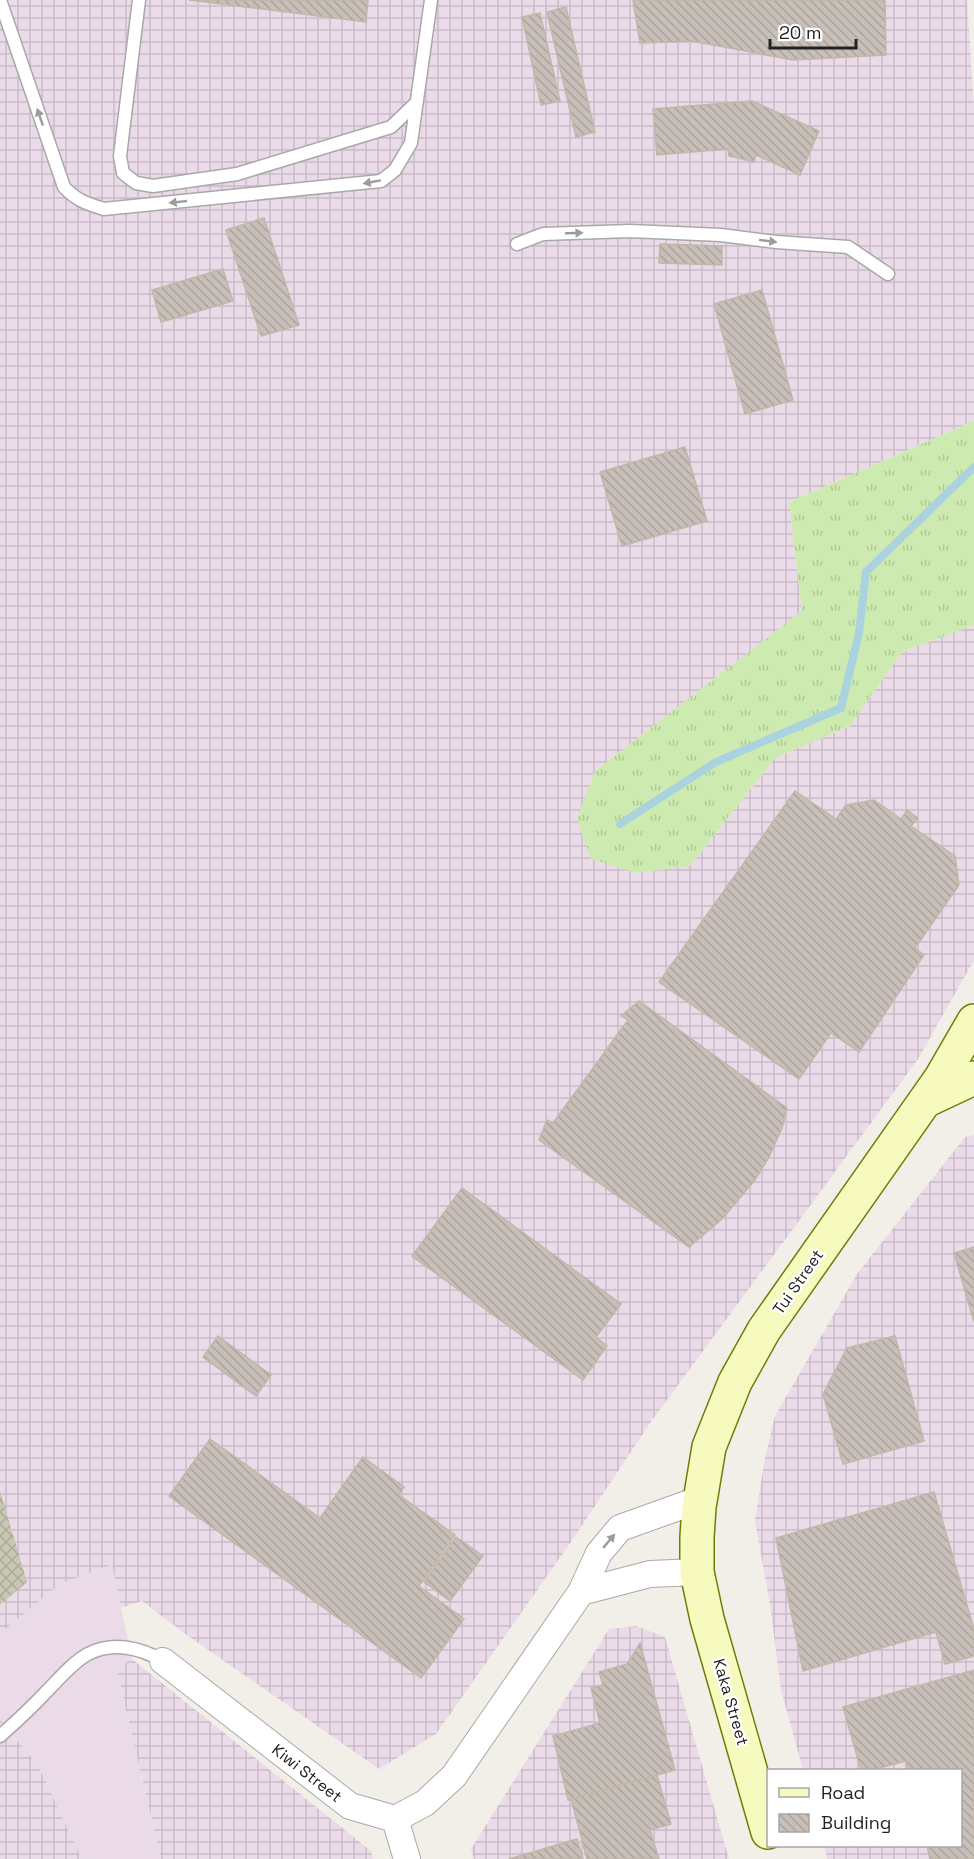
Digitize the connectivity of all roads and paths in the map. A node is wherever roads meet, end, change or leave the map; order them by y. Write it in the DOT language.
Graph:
graph roads {
  1 [pos="0,0"];
  2 [pos="139,0"];
  3 [pos="431,0"];
  4 [pos="417,103"];
  5 [pos="517,244"];
  6 [pos="888,274"];
  7 [pos="974,1021"];
  8 [pos="974,1078"];
  9 [pos="925,1101"];
  10 [pos="701,1499"];
  11 [pos="697,1572"];
  12 [pos="580,1592"];
  13 [pos="163,1661"];
  14 [pos="0,1736"];
  15 [pos="395,1819"];
  16 [pos="767,1829"];
  17 [pos="406,1859"];
  4 -- 1 [label="lane, one-way"];
  2 -- 4 [label="lane"];
  3 -- 4 [label="lane"];
  5 -- 6 [label="lane, one-way"];
  7 -- 9 [label="main road, Tui Street"];
  8 -- 9 [label="main road"];
  9 -- 10 [label="main road, Tui Street"];
  10 -- 11 [label="main road, Tui Street"];
  12 -- 10 [label="street, one-way"];
  11 -- 12 [label="street"];
  11 -- 16 [label="main road, Kaka Street"];
  12 -- 15 [label="street"];
  13 -- 14 [label="lane"];
  13 -- 15 [label="street, Kiwi Street"];
  15 -- 17 [label="street"];
}
